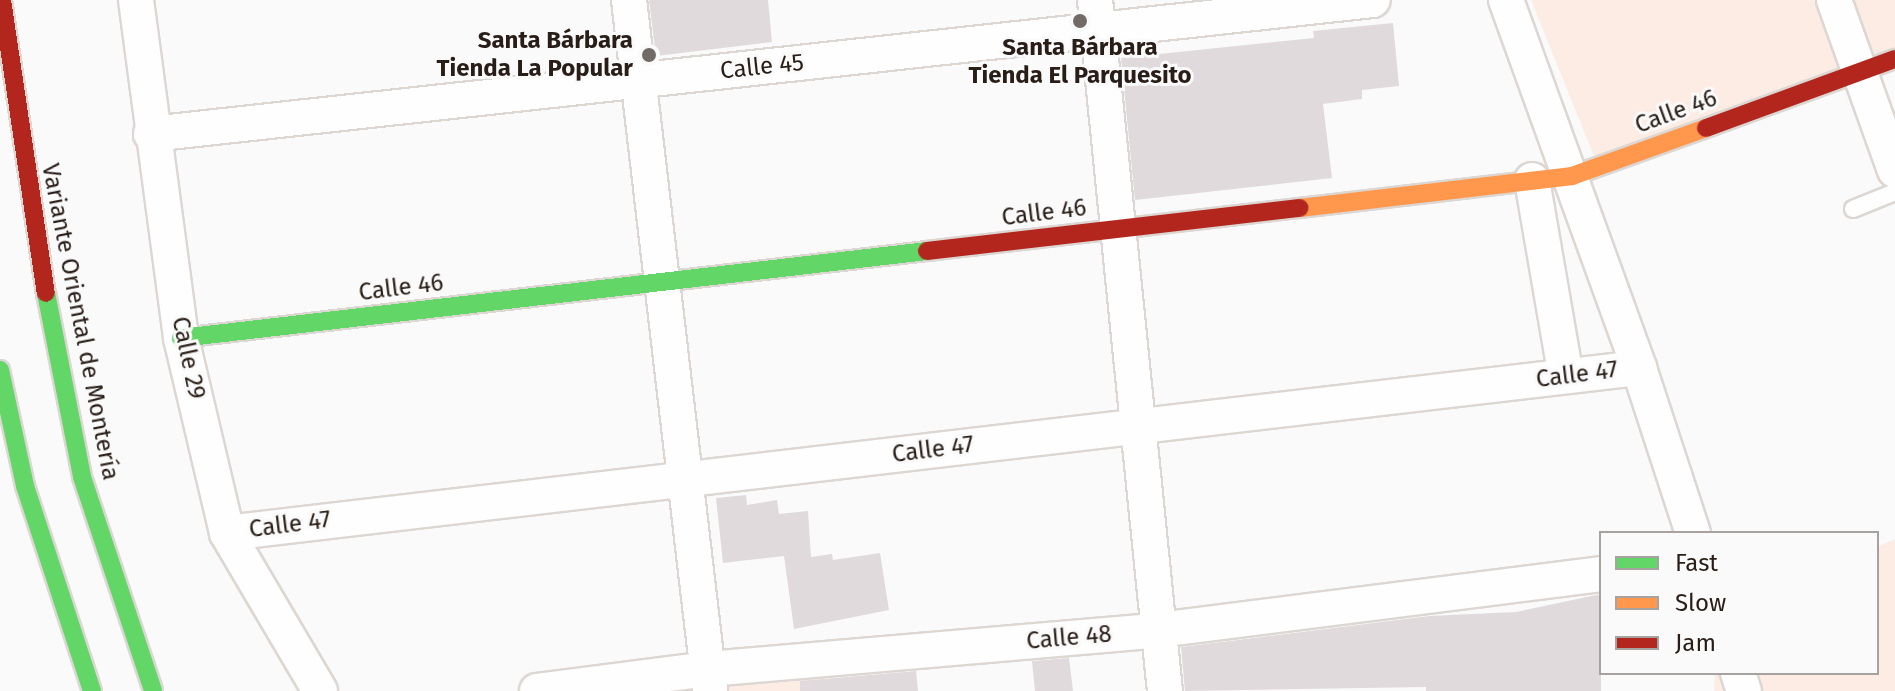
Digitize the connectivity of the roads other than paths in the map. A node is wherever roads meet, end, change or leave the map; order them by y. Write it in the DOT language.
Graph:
graph roads {
  1 [pos="2,0"];
  2 [pos="136,0"];
  3 [pos="629,0"];
  4 [pos="1373,0"];
  5 [pos="1506,0"];
  6 [pos="1834,0"];
  7 [pos="1097,15"];
  8 [pos="1895,59"];
  9 [pos="1860,72"];
  10 [pos="639,81"];
  11 [pos="151,134"];
  12 [pos="1895,170"];
  13 [pos="1572,176"];
  14 [pos="1532,180"];
  15 [pos="1895,192"];
  16 [pos="1853,209"];
  17 [pos="1118,229"];
  18 [pos="662,282"];
  19 [pos="181,338"];
  20 [pos="1639,368"];
  21 [pos="0,370"];
  22 [pos="1566,376"];
  23 [pos="1135,427"];
  24 [pos="686,479"];
  25 [pos="1692,531"];
  26 [pos="227,533"];
  27 [pos="1599,574"];
  28 [pos="1159,630"];
  29 [pos="709,680"];
  30 [pos="92,691"];
  31 [pos="153,691"];
  32 [pos="320,691"];
  33 [pos="537,691"];
  34 [pos="1165,691"];
  1 -- 31 [label="main road, Variante Oriental de Montería"];
  2 -- 11 [label="street, Calle 29"];
  3 -- 10 [label="street"];
  4 -- 7 [label="street, Calle 45"];
  5 -- 13 [label="street"];
  6 -- 9 [label="street"];
  7 -- 10 [label="street, Calle 45"];
  7 -- 17 [label="street"];
  8 -- 9 [label="main road, Calle 46"];
  9 -- 12 [label="street"];
  9 -- 13 [label="main road, Calle 46"];
  10 -- 11 [label="street, Calle 45"];
  10 -- 18 [label="street"];
  11 -- 19 [label="street, Calle 29"];
  13 -- 14 [label="main road, Calle 46"];
  13 -- 20 [label="street"];
  14 -- 17 [label="main road, Calle 46"];
  14 -- 22 [label="street"];
  15 -- 16 [label="lane"];
  17 -- 18 [label="main road, Calle 46"];
  17 -- 23 [label="street"];
  18 -- 19 [label="main road, Calle 46"];
  18 -- 24 [label="street"];
  19 -- 26 [label="street, Calle 29"];
  20 -- 22 [label="street, Calle 47"];
  20 -- 25 [label="street"];
  21 -- 30 [label="main road"];
  22 -- 23 [label="street, Calle 47"];
  23 -- 24 [label="street, Calle 47"];
  23 -- 28 [label="street"];
  24 -- 26 [label="street, Calle 47"];
  24 -- 29 [label="street"];
  26 -- 32 [label="street, Calle 29"];
  27 -- 28 [label="street, Calle 48"];
  28 -- 29 [label="street, Calle 48"];
  28 -- 34 [label="street"];
  29 -- 33 [label="street, Calle 48"];
}
